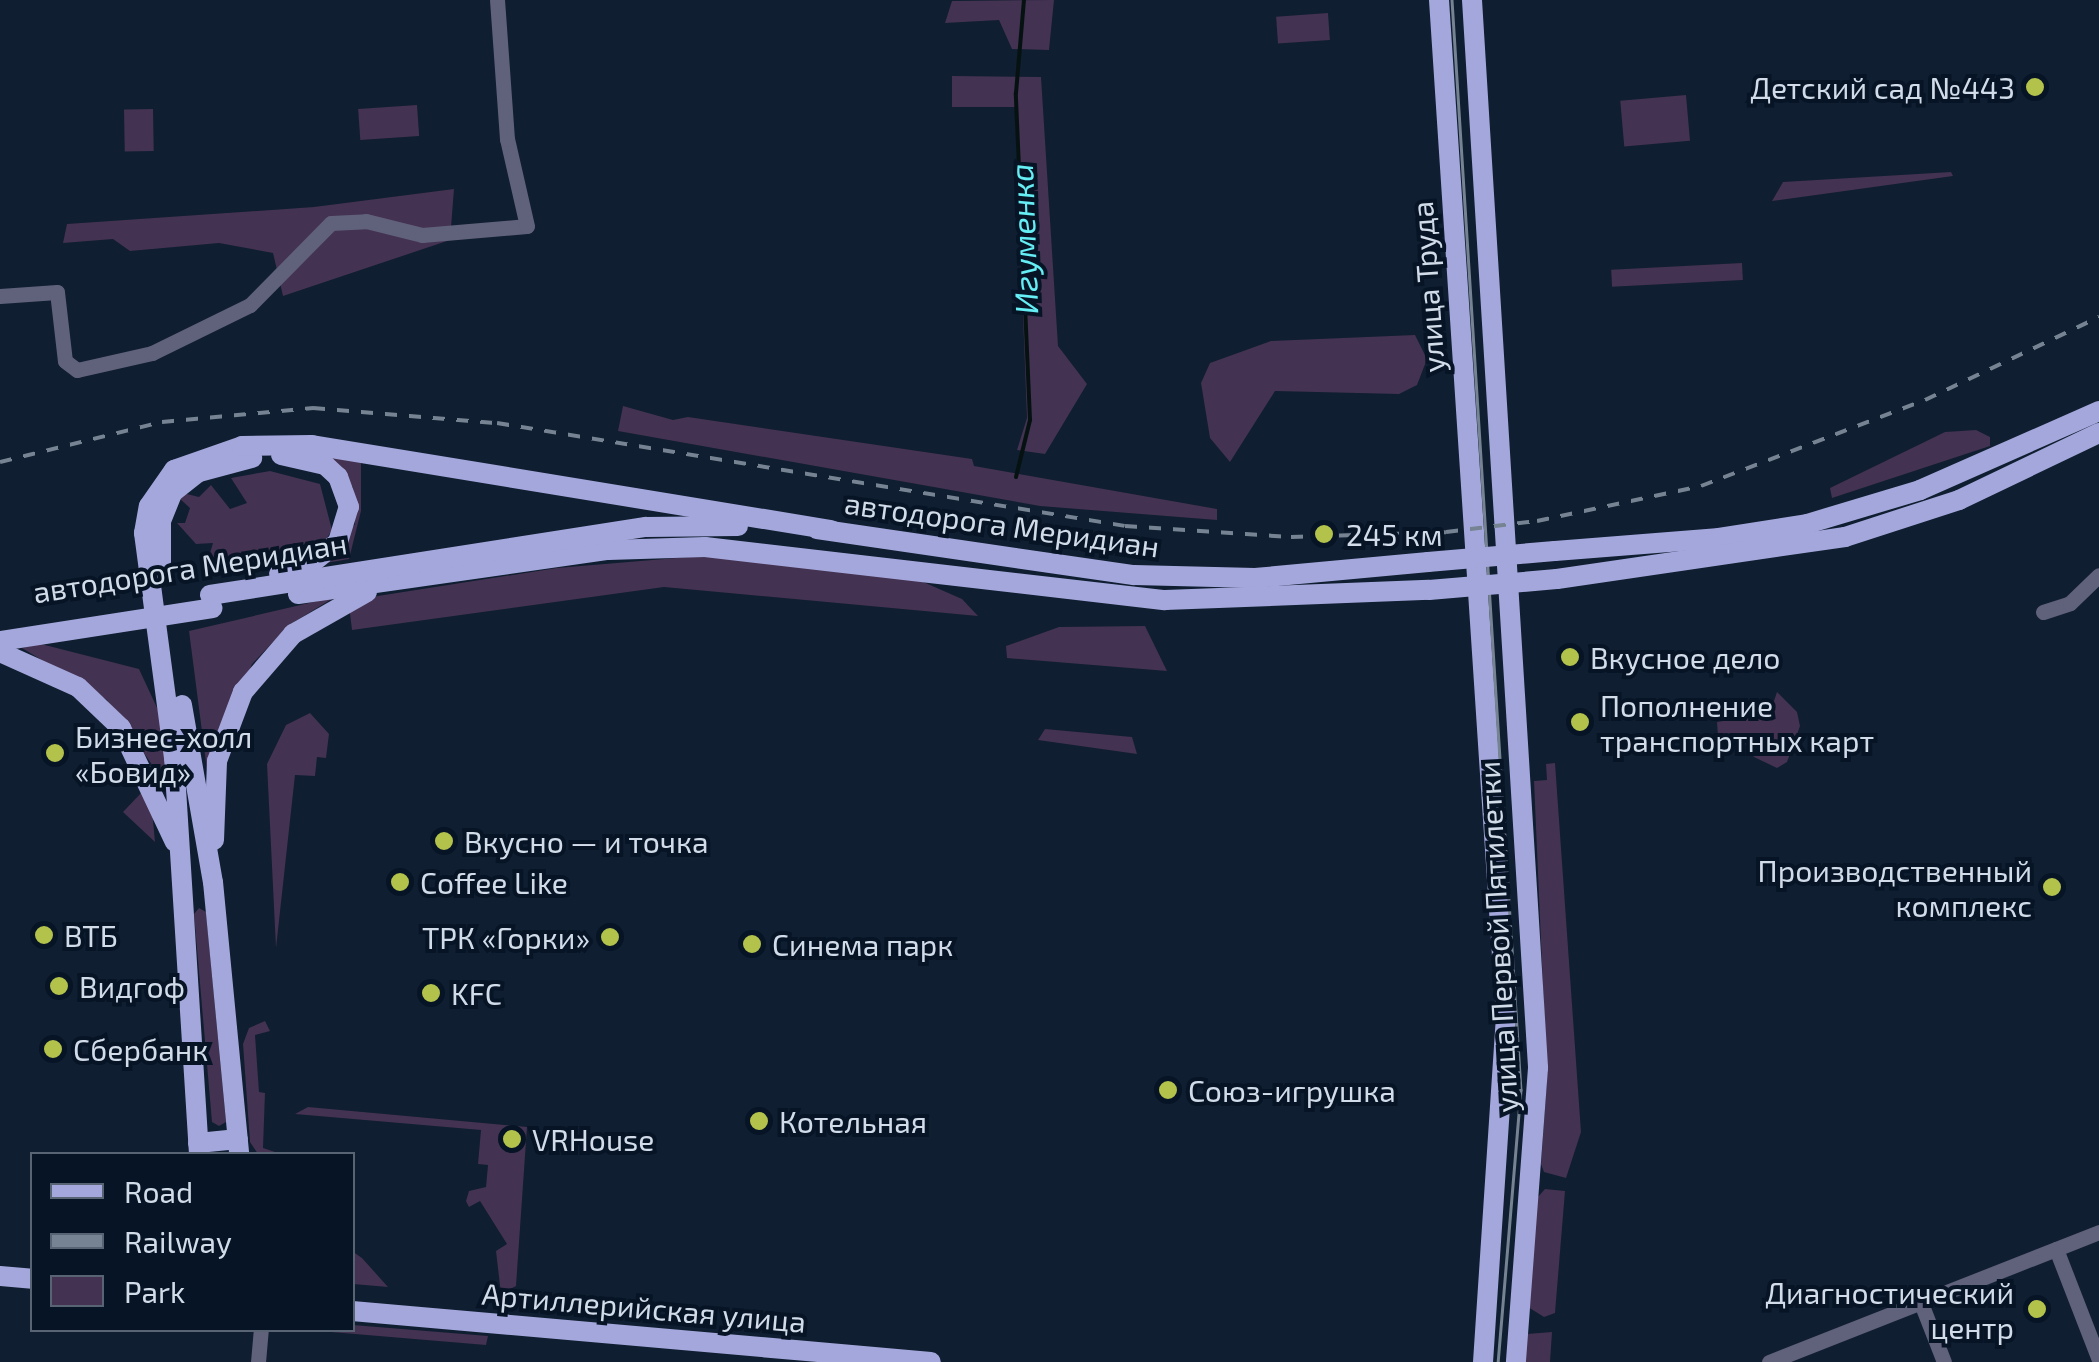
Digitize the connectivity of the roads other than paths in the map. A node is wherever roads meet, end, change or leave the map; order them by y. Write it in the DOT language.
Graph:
graph roads {
  1 [pos="497,0"];
  2 [pos="1439,0"];
  3 [pos="1472,0"];
  4 [pos="0,296"];
  5 [pos="2099,411"];
  6 [pos="2099,433"];
  7 [pos="831,530"];
  8 [pos="1506,568"];
  9 [pos="1475,570"];
  10 [pos="427,574"];
  11 [pos="2099,576"];
  12 [pos="211,601"];
  13 [pos="2043,612"];
  14 [pos="0,628"];
  15 [pos="0,641"];
  16 [pos="0,652"];
  17 [pos="182,857"];
  18 [pos="214,888"];
  19 [pos="186,890"];
  20 [pos="239,1147"];
  21 [pos="199,1149"];
  22 [pos="2099,1232"];
  23 [pos="2056,1249"];
  24 [pos="0,1276"];
  25 [pos="30,1279"];
  26 [pos="1920,1303"];
  27 [pos="355,1311"];
  28 [pos="261,1332"];
  29 [pos="2099,1360"];
  30 [pos="258,1362"];
  31 [pos="930,1362"];
  32 [pos="1483,1362"];
  33 [pos="1516,1362"];
  34 [pos="1770,1362"];
  35 [pos="1944,1362"];
  1 -- 4 [label="street"];
  2 -- 9 [label="main road, улица Труда"];
  3 -- 8 [label="main road, улица Труда"];
  5 -- 7 [label="main road, автодорога Меридиан, bridge"];
  6 -- 10 [label="main road, автодорога Меридиан, bridge"];
  7 -- 12 [label="main road, автодорога Меридиан"];
  7 -- 17 [label="main road"];
  8 -- 33 [label="main road, улица Первой Пятилетки"];
  9 -- 32 [label="main road, улица Первой Пятилетки"];
  10 -- 12 [label="main road, автодорога Меридиан"];
  10 -- 18 [label="main road"];
  11 -- 13 [label="street"];
  12 -- 14 [label="main road, автодорога Меридиан"];
  12 -- 15 [label="main road, автодорога Меридиан, bridge"];
  12 -- 18 [label="main road"];
  16 -- 17 [label="main road"];
  17 -- 19 [label="main road"];
  18 -- 19 [label="main road"];
  18 -- 20 [label="main road"];
  19 -- 21 [label="main road"];
  20 -- 21 [label="main road"];
  22 -- 23 [label="street"];
  23 -- 26 [label="street"];
  23 -- 29 [label="street"];
  24 -- 25 [label="main road"];
  26 -- 34 [label="street"];
  26 -- 35 [label="street"];
  27 -- 31 [label="main road, Артиллерийская улица"];
  28 -- 30 [label="street"];
}
